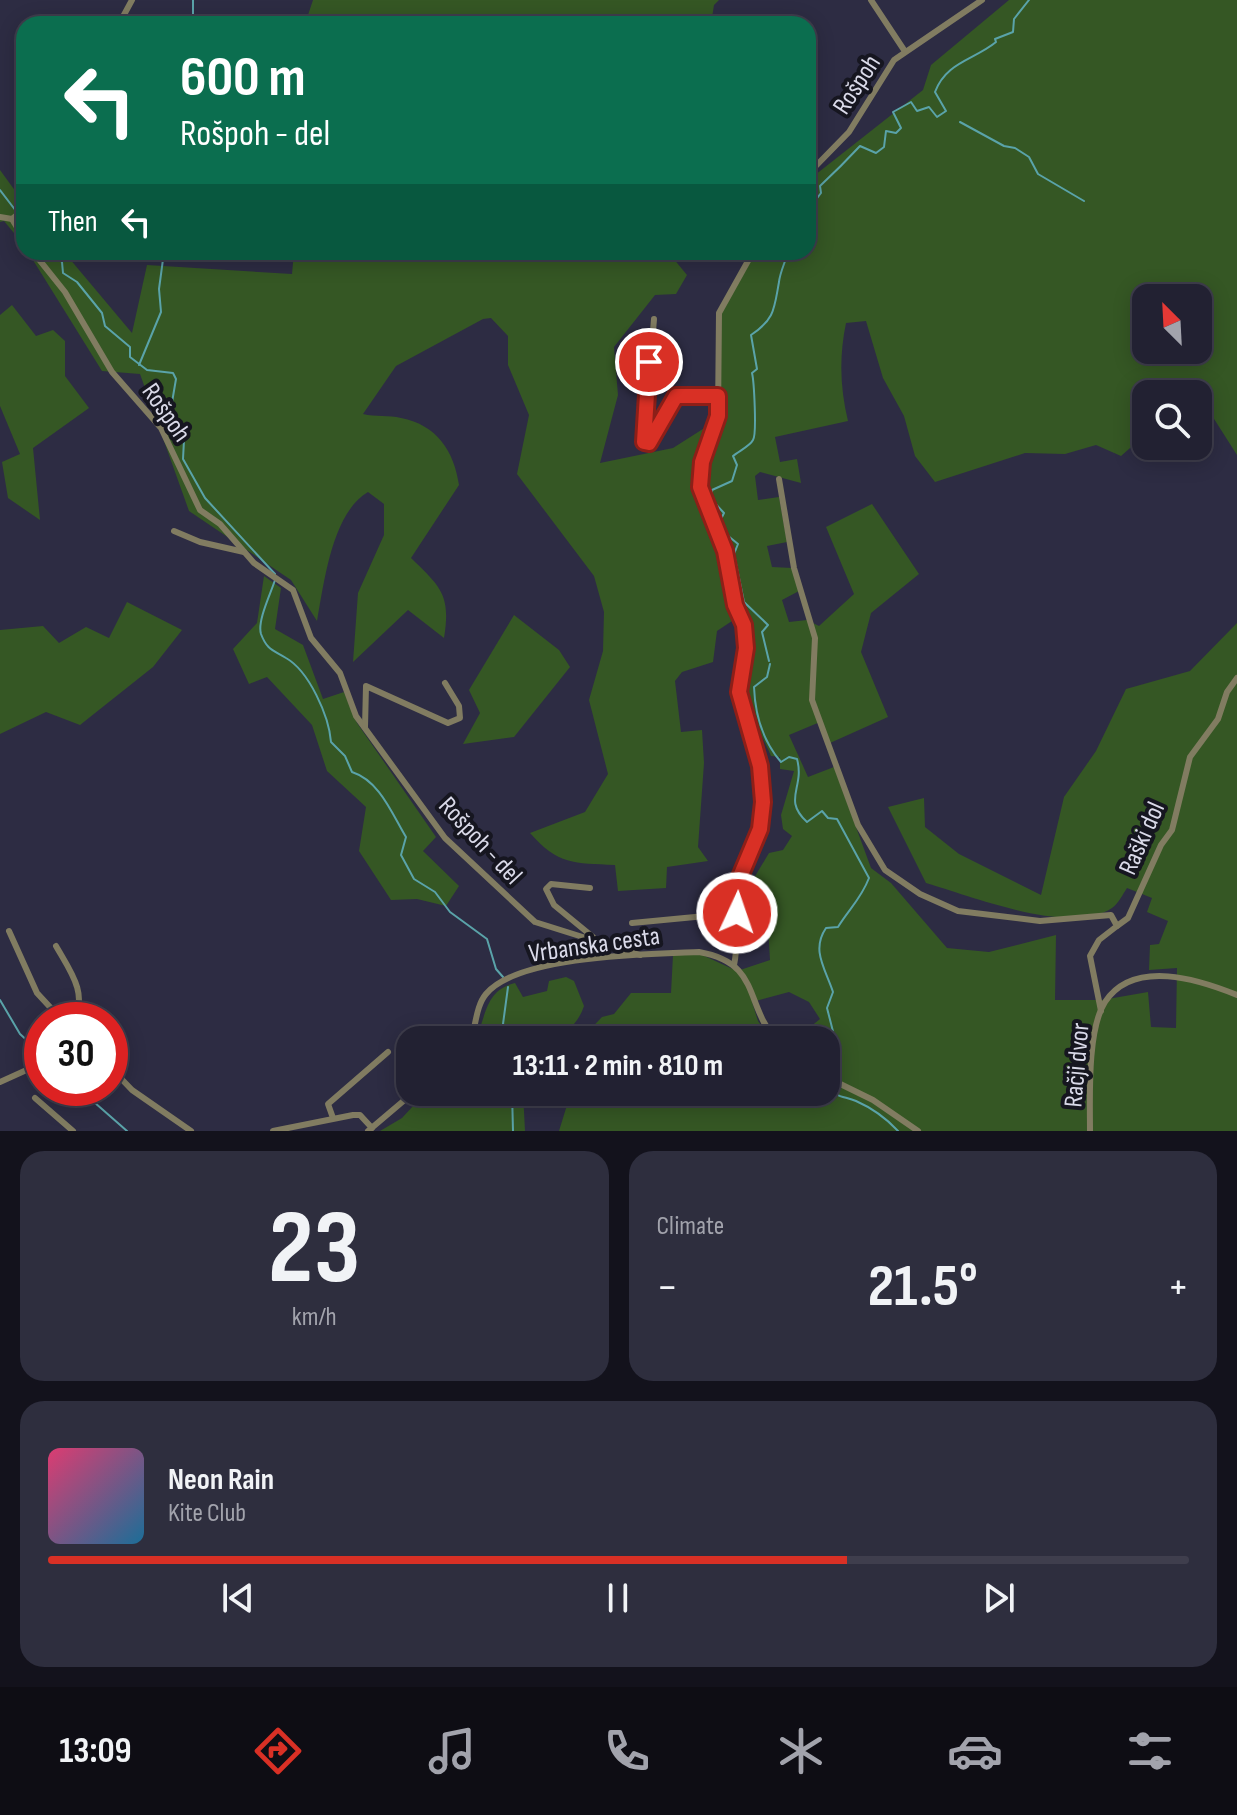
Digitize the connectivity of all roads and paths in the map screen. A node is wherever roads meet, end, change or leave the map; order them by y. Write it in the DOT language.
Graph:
graph roads {
  1 [pos="871,0"];
  2 [pos="982,0"];
  3 [pos="904,50"];
  4 [pos="816,166"];
  5 [pos="39,260"];
  6 [pos="749,260"];
  7 [pos="654,319"];
  8 [pos="718,396"];
  9 [pos="779,479"];
  10 [pos="174,531"];
  11 [pos="244,552"];
  12 [pos="282,579"];
  13 [pos="1237,678"];
  14 [pos="445,683"];
  15 [pos="365,728"];
  16 [pos="590,888"];
  17 [pos="737,913"];
  18 [pos="632,923"];
  19 [pos="1117,926"];
  20 [pos="9,931"];
  21 [pos="596,939"];
  22 [pos="56,946"];
  23 [pos="640,955"];
  24 [pos="734,965"];
  25 [pos="1237,995"];
  26 [pos="45,1002"];
  27 [pos="81,1002"];
  28 [pos="1101,1011"];
  29 [pos="474,1026"];
  30 [pos="766,1026"];
  31 [pos="388,1052"];
  32 [pos="24,1071"];
  33 [pos="0,1082"];
  34 [pos="840,1084"];
  35 [pos="128,1086"];
  36 [pos="44,1106"];
  37 [pos="398,1106"];
  38 [pos="333,1118"];
  39 [pos="370,1130"];
  40 [pos="73,1131"];
  41 [pos="191,1131"];
  42 [pos="273,1131"];
  43 [pos="918,1131"];
  44 [pos="1090,1131"];
  1 -- 3 [label="street, Rošpoh"];
  2 -- 3 [label="street, Rošpoh"];
  3 -- 4 [label="street, Rošpoh"];
  5 -- 11 [label="street, Rošpoh"];
  6 -- 8 [label="street"];
  7 -- 8 [label="street"];
  8 -- 17 [label="street"];
  9 -- 19 [label="street"];
  10 -- 11 [label="street"];
  11 -- 12 [label="street, Rošpoh"];
  12 -- 15 [label="street, Rošpoh - del"];
  13 -- 19 [label="street, Raški dol"];
  14 -- 15 [label="street"];
  15 -- 21 [label="street, Rošpoh - del"];
  16 -- 21 [label="street, Rošpoh - del"];
  17 -- 18 [label="street"];
  17 -- 24 [label="street"];
  19 -- 28 [label="street, Raški dol"];
  20 -- 26 [label="street"];
  21 -- 23 [label="street, Rošpoh - del"];
  22 -- 27 [label="street"];
  23 -- 24 [label="street, Vrbanska cesta"];
  23 -- 29 [label="street, Vrbanska cesta"];
  24 -- 30 [label="street"];
  25 -- 28 [label="street, Račji dvor"];
  28 -- 44 [label="street, Račji dvor"];
  31 -- 38 [label="street"];
  32 -- 33 [label="street"];
  34 -- 43 [label="street"];
  35 -- 41 [label="street"];
  36 -- 40 [label="street"];
  37 -- 39 [label="street"];
  38 -- 39 [label="street"];
  38 -- 42 [label="street"];
}
